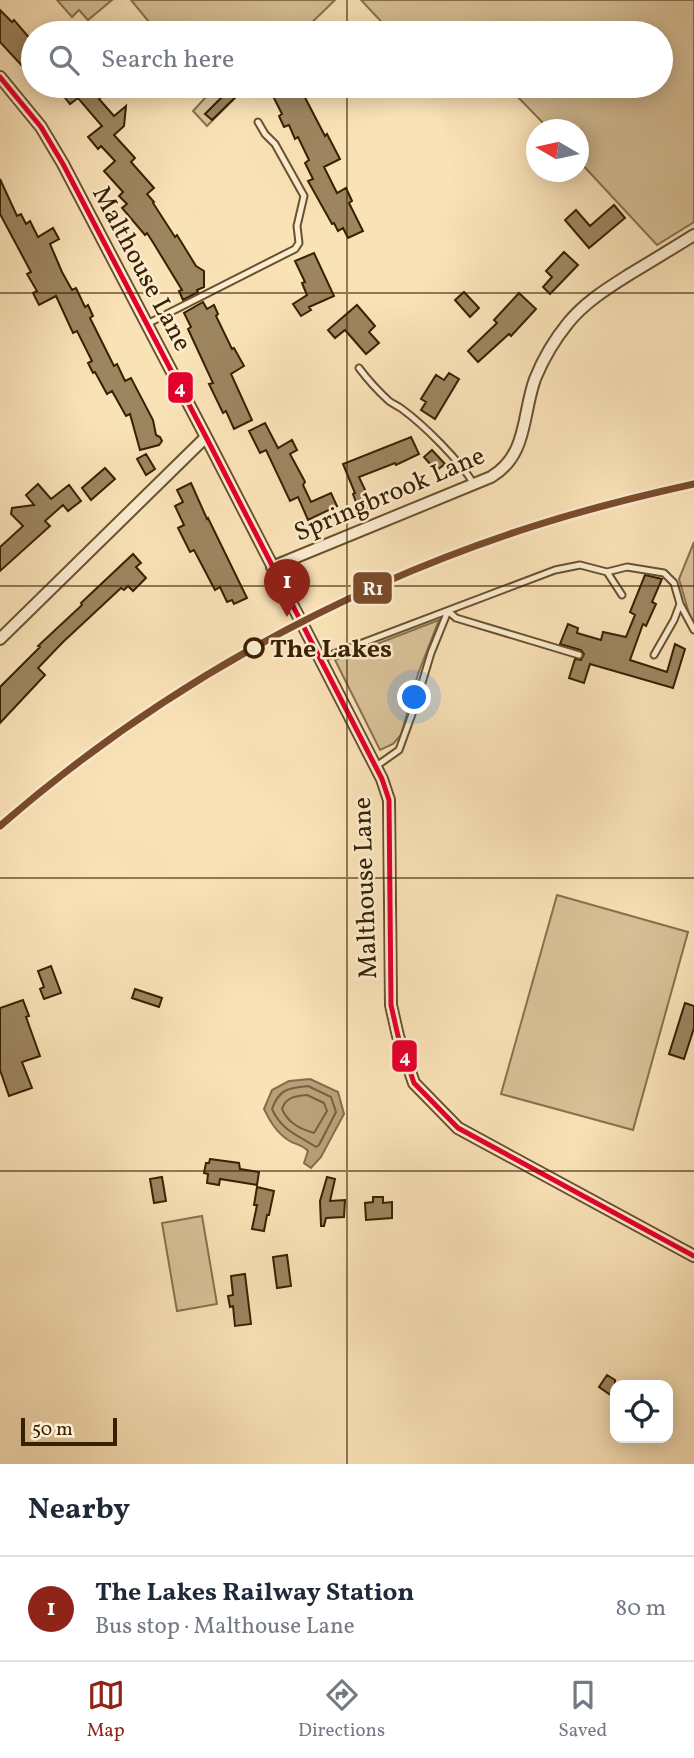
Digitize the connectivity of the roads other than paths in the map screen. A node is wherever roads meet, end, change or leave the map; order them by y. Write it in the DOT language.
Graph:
graph roads {
  1 [pos="0,77"];
  2 [pos="258,122"];
  3 [pos="694,235"];
  4 [pos="146,324"];
  5 [pos="359,368"];
  6 [pos="206,437"];
  7 [pos="474,484"];
  8 [pos="272,567"];
  9 [pos="607,572"];
  10 [pos="622,595"];
  11 [pos="680,604"];
  12 [pos="694,630"];
  13 [pos="0,639"];
  14 [pos="579,655"];
  15 [pos="654,655"];
  16 [pos="318,656"];
  17 [pos="375,767"];
  18 [pos="694,1256"];
  1 -- 4 [label="street, Malthouse Lane"];
  2 -- 4 [label="lane"];
  3 -- 7 [label="street, Springbrook Lane"];
  4 -- 6 [label="street, Malthouse Lane"];
  5 -- 7 [label="lane"];
  6 -- 8 [label="street, Malthouse Lane"];
  6 -- 13 [label="street"];
  7 -- 8 [label="street, Springbrook Lane"];
  8 -- 16 [label="street, Malthouse Lane"];
  9 -- 10 [label="lane"];
  9 -- 11 [label="lane"];
  9 -- 16 [label="lane"];
  11 -- 12 [label="lane"];
  11 -- 15 [label="lane"];
  14 -- 17 [label="lane"];
  16 -- 17 [label="street, Malthouse Lane"];
  17 -- 18 [label="street, Malthouse Lane"];
}
